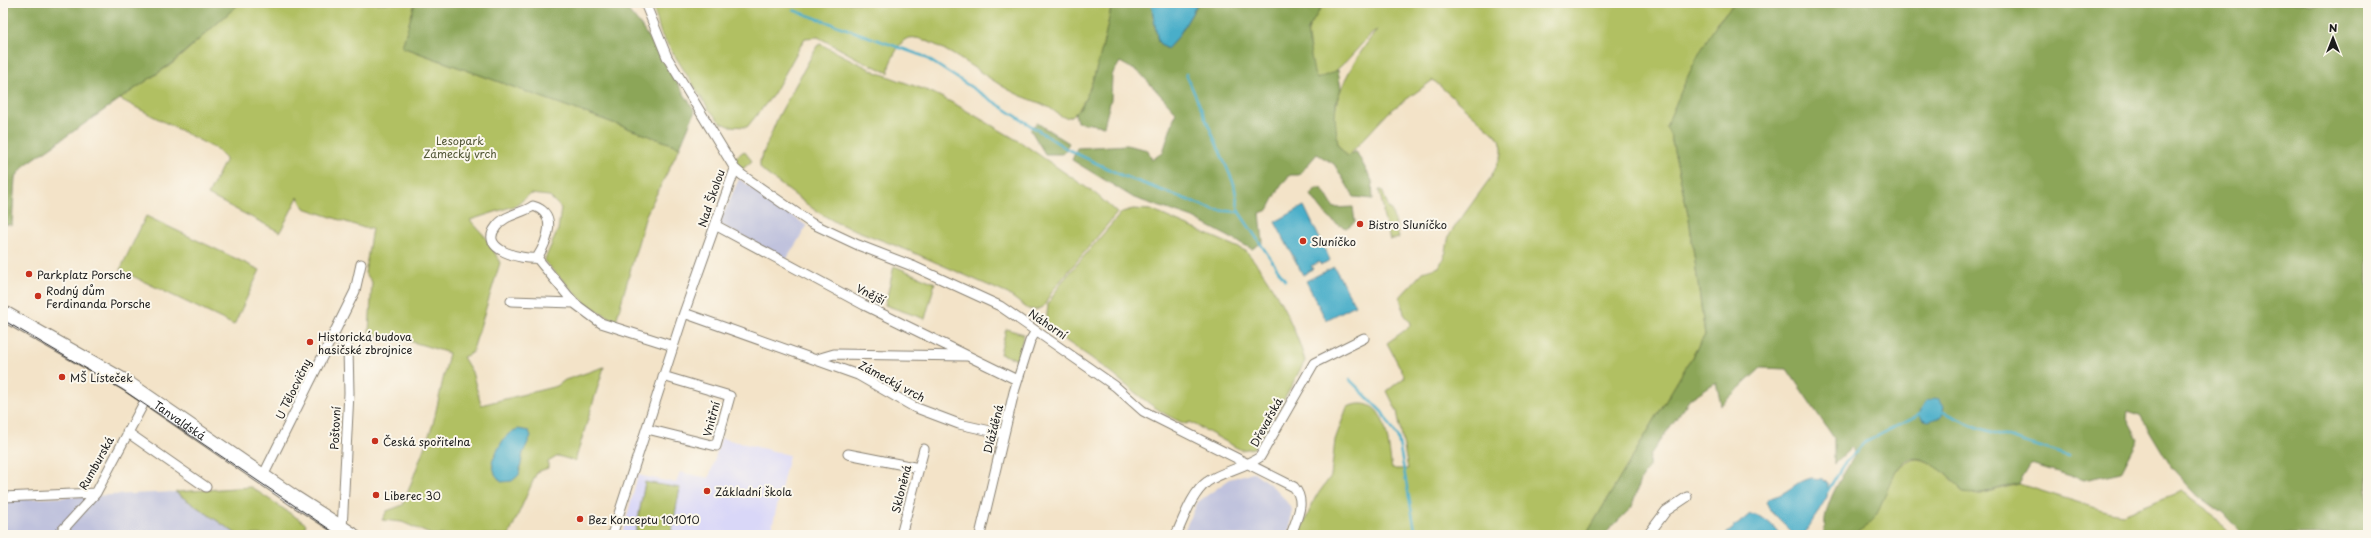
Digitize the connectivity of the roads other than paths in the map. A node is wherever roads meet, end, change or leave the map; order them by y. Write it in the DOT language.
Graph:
graph roads {
  1 [pos="645,3"];
  2 [pos="735,169"];
  3 [pos="715,225"];
  4 [pos="537,258"];
  5 [pos="361,264"];
  6 [pos="511,301"];
  7 [pos="574,303"];
  8 [pos="3,313"];
  9 [pos="684,313"];
  10 [pos="1036,331"];
  11 [pos="332,336"];
  12 [pos="1364,338"];
  13 [pos="673,346"];
  14 [pos="971,356"];
  15 [pos="817,359"];
  16 [pos="663,376"];
  17 [pos="1018,380"];
  18 [pos="147,397"];
  19 [pos="647,429"];
  20 [pos="127,432"];
  21 [pos="1004,434"];
  22 [pos="924,449"];
  23 [pos="848,454"];
  24 [pos="1249,465"];
  25 [pos="919,468"];
  26 [pos="263,476"];
  27 [pos="206,487"];
  28 [pos="96,493"];
  29 [pos="3,497"];
  30 [pos="1687,497"];
  31 [pos="347,532"];
  32 [pos="58,535"];
  33 [pos="612,535"];
  34 [pos="901,535"];
  35 [pos="980,535"];
  36 [pos="1176,535"];
  37 [pos="1291,535"];
  38 [pos="1648,535"];
  1 -- 2 [label="street, Nad Školou"];
  2 -- 3 [label="street, Nad Školou"];
  2 -- 10 [label="street, Náhorní"];
  3 -- 9 [label="street, Nad Školou"];
  3 -- 14 [label="street, Vnější"];
  4 -- 4 [label="street"];
  4 -- 7 [label="street"];
  5 -- 11 [label="street, U Tělocvičny"];
  6 -- 7 [label="street"];
  7 -- 13 [label="street"];
  8 -- 18 [label="main road, Tanvaldská"];
  9 -- 13 [label="street, Nad Školou"];
  9 -- 15 [label="street, Zámecký vrch"];
  10 -- 17 [label="street, Dlážděná"];
  10 -- 24 [label="street, Náhorní"];
  11 -- 26 [label="street, U Tělocvičny"];
  11 -- 31 [label="street, Poštovní"];
  12 -- 24 [label="street, Dřevařská"];
  13 -- 16 [label="street, Nad Školou"];
  14 -- 15 [label="street, Zámecký vrch"];
  14 -- 17 [label="street, Vnější"];
  15 -- 21 [label="street, Zámecký vrch"];
  16 -- 19 [label="street, Nad Školou"];
  16 -- 19 [label="street, Vnitřní"];
  17 -- 21 [label="street, Dlážděná"];
  18 -- 20 [label="street, Rumburská"];
  18 -- 26 [label="main road, Tanvaldská"];
  19 -- 33 [label="street, Nad Školou"];
  20 -- 27 [label="street"];
  20 -- 28 [label="street, Rumburská"];
  21 -- 35 [label="street, Dlážděná"];
  22 -- 25 [label="street, Skloněná"];
  23 -- 25 [label="street"];
  24 -- 36 [label="street, Dřevařská"];
  24 -- 37 [label="street, Náhorní"];
  25 -- 34 [label="street, Skloněná"];
  26 -- 31 [label="main road, Tanvaldská"];
  28 -- 29 [label="street"];
  28 -- 32 [label="street, Rumburská"];
  30 -- 38 [label="street"];
}
